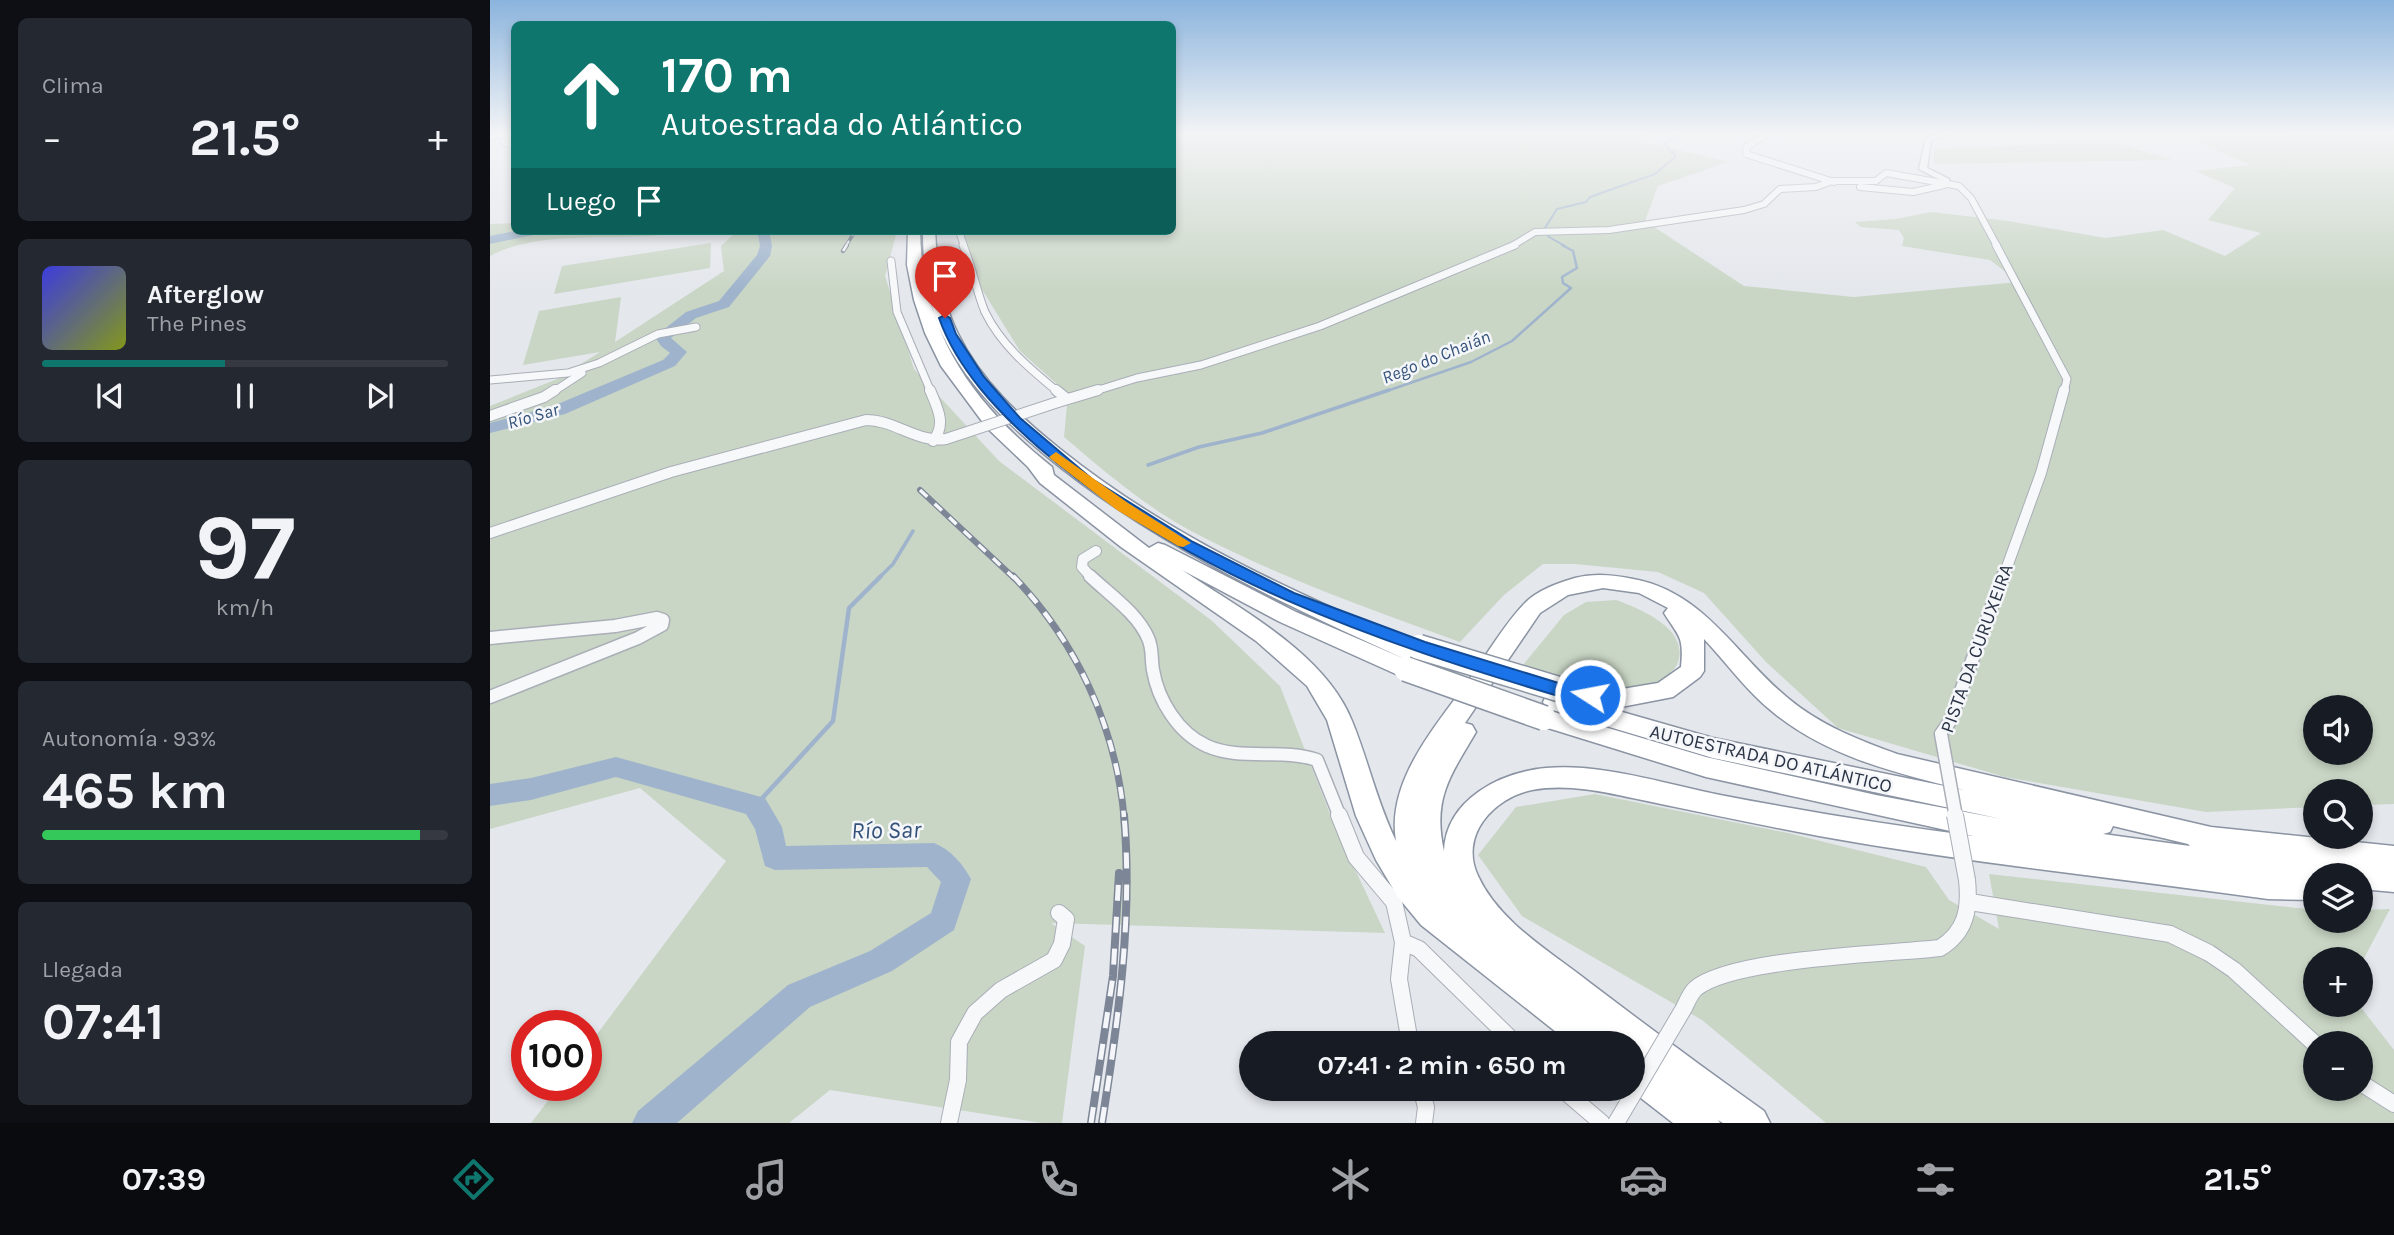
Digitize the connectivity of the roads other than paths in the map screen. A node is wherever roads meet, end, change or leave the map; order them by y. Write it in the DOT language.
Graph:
graph roads {
  1 [pos="1820,185"];
  2 [pos="1858,185"];
  3 [pos="1941,185"];
  4 [pos="1957,185"];
  5 [pos="914,235"];
  6 [pos="929,235"];
  7 [pos="961,235"];
  8 [pos="891,261"];
  9 [pos="696,327"];
  10 [pos="622,352"];
  11 [pos="490,380"];
  12 [pos="1062,401"];
  13 [pos="490,416"];
  14 [pos="933,441"];
  15 [pos="1035,463"];
  16 [pos="490,533"];
  17 [pos="1096,551"];
  18 [pos="490,638"];
  19 [pos="1413,657"];
  20 [pos="490,697"];
  21 [pos="1555,704"];
  22 [pos="2210,838"];
  23 [pos="2394,858"];
  24 [pos="2303,871"];
  25 [pos="2373,878"];
  26 [pos="2394,880"];
  27 [pos="2303,887"];
  28 [pos="2373,891"];
  29 [pos="2394,892"];
  30 [pos="1970,902"];
  31 [pos="1059,913"];
  32 [pos="1461,938"];
  33 [pos="1403,942"];
  34 [pos="1407,1031"];
  35 [pos="1503,1031"];
  36 [pos="1601,1031"];
  37 [pos="1604,1031"];
  38 [pos="1604,1031"];
  39 [pos="2303,1033"];
  40 [pos="1645,1058"];
  41 [pos="1645,1080"];
  42 [pos="2373,1091"];
  43 [pos="1424,1101"];
  44 [pos="1576,1101"];
  45 [pos="2394,1104"];
  46 [pos="949,1123"];
  47 [pos="1424,1123"];
  48 [pos="1602,1123"];
  49 [pos="1616,1123"];
  50 [pos="1702,1123"];
  51 [pos="1752,1123"];
  1 -- 12 [label="street"];
  2 -- 3 [label="street"];
  4 -- 30 [label="street, PISTA DA CURUXEIRA, bridge"];
  5 -- 15 [label="highway, AUTOESTRADA DO ATLÁNTICO"];
  6 -- 19 [label="highway"];
  7 -- 12 [label="street"];
  8 -- 14 [label="street"];
  9 -- 10 [label="street"];
  10 -- 11 [label="street"];
  10 -- 13 [label="street"];
  12 -- 14 [label="street, bridge"];
  14 -- 16 [label="street"];
  15 -- 19 [label="highway, AUTOESTRADA DO ATLÁNTICO"];
  15 -- 32 [label="highway"];
  17 -- 33 [label="street"];
  18 -- 20 [label="street"];
  19 -- 21 [label="highway, AUTOESTRADA DO ATLÁNTICO, bridge"];
  19 -- 21 [label="highway, bridge"];
  21 -- 22 [label="highway, AUTOESTRADA DO ATLÁNTICO"];
  21 -- 24 [label="highway, AUTOESTRADA DO ATLÁNTICO"];
  21 -- 37 [label="highway"];
  22 -- 23 [label="highway, AUTOESTRADA DO ATLÁNTICO"];
  22 -- 32 [label="highway"];
  25 -- 26 [label="highway"];
  27 -- 38 [label="highway"];
  28 -- 29 [label="highway"];
  30 -- 39 [label="street"];
  30 -- 49 [label="street, PISTA DA CURUXEIRA, bridge"];
  31 -- 46 [label="street"];
  32 -- 36 [label="highway"];
  33 -- 34 [label="street"];
  33 -- 35 [label="street"];
  40 -- 51 [label="highway"];
  41 -- 50 [label="highway"];
  42 -- 45 [label="street"];
  43 -- 47 [label="street"];
  44 -- 48 [label="street"];
}
